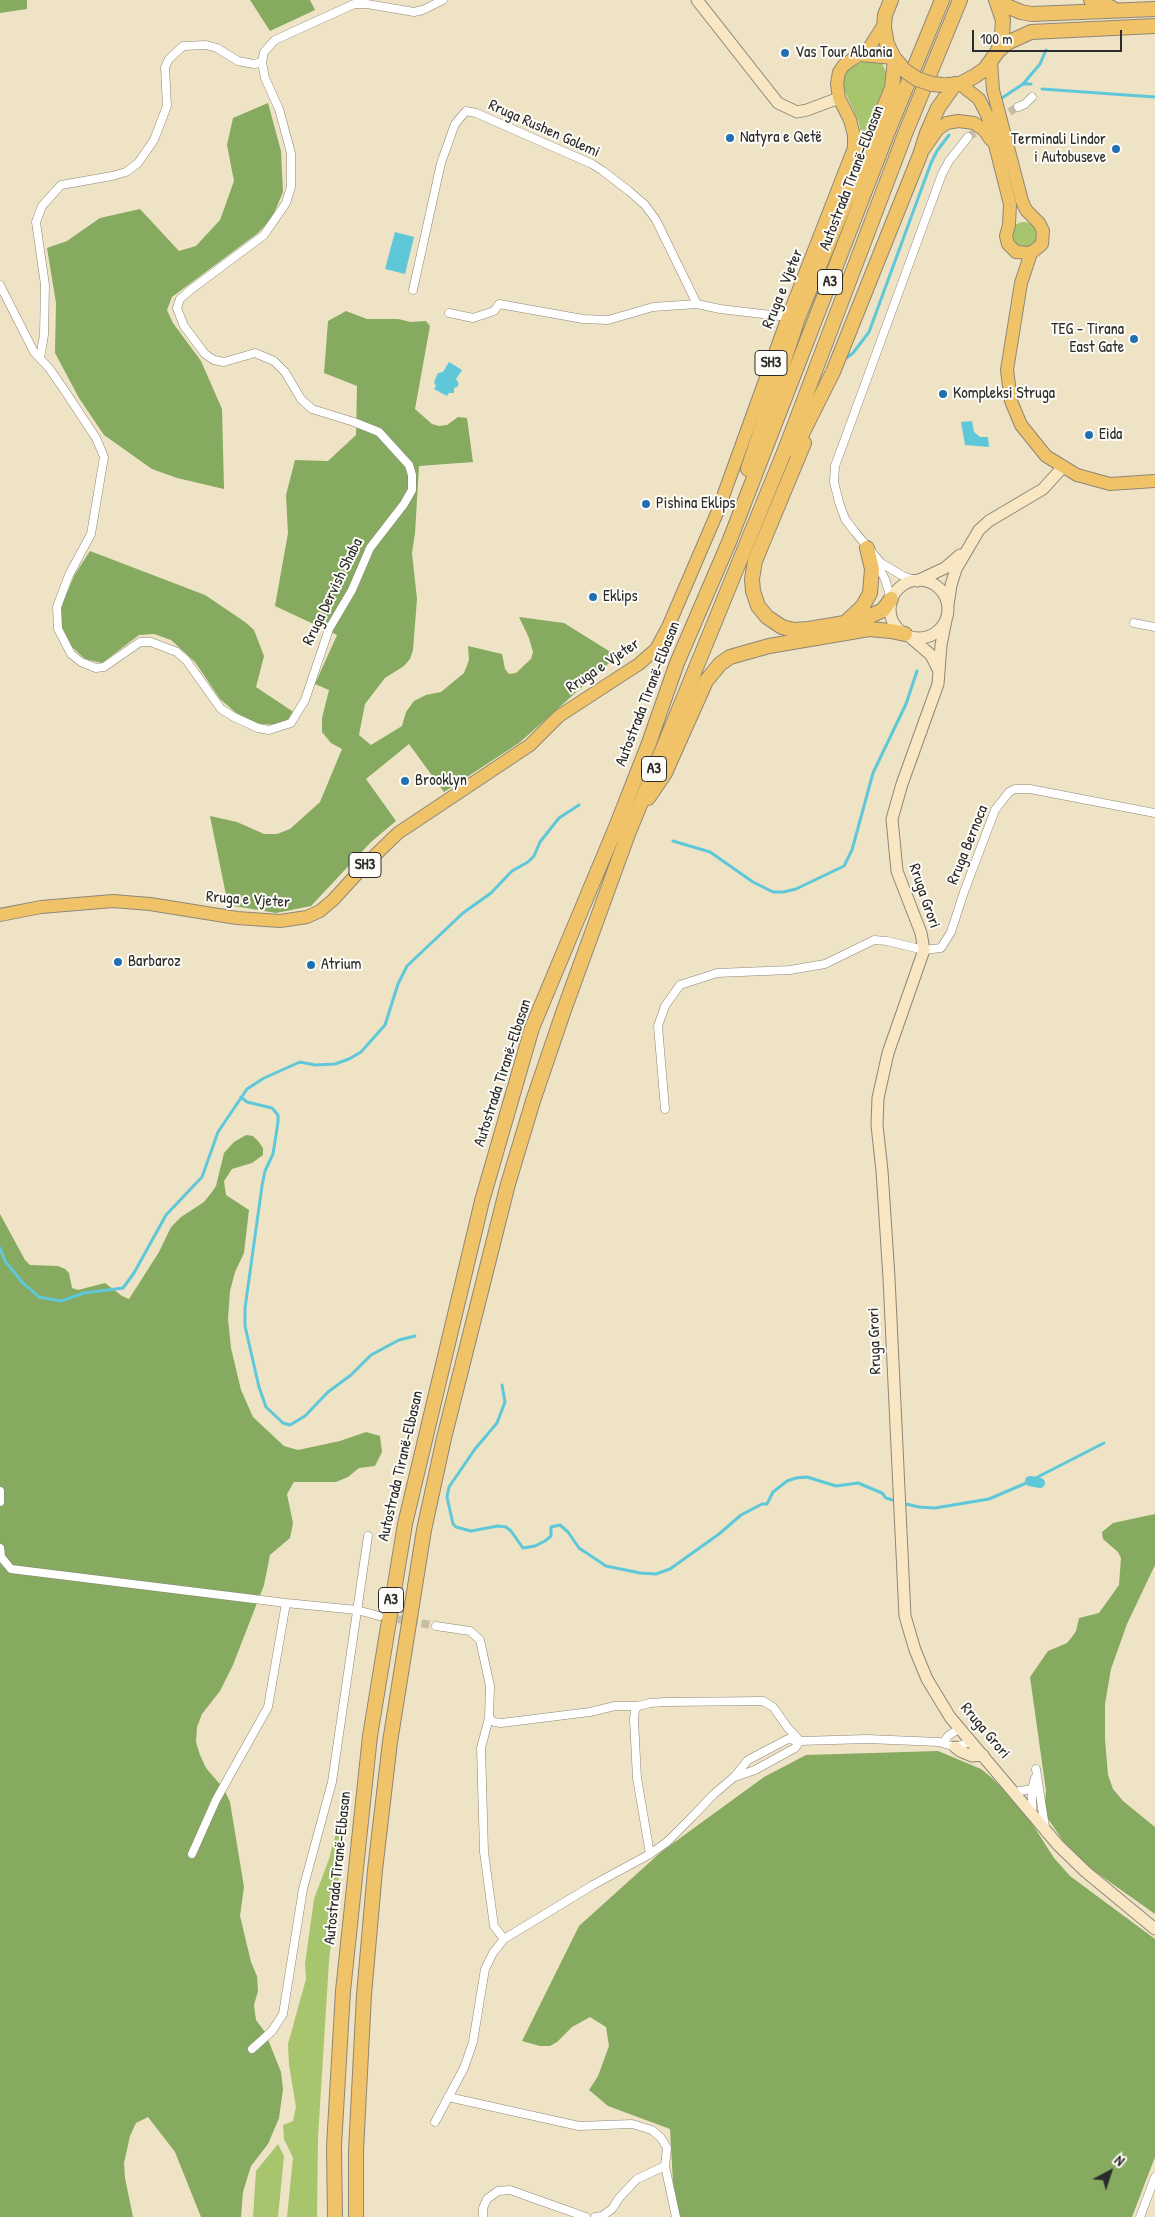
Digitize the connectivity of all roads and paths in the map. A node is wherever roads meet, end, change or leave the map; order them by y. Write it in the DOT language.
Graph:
graph roads {
  1 [pos="443,0"];
  2 [pos="697,0"];
  3 [pos="891,0"];
  4 [pos="942,0"];
  5 [pos="960,0"];
  6 [pos="1091,0"];
  7 [pos="997,1"];
  8 [pos="1155,9"];
  9 [pos="1117,10"];
  10 [pos="885,23"];
  11 [pos="1155,26"];
  12 [pos="860,55"];
  13 [pos="994,56"];
  14 [pos="262,62"];
  15 [pos="898,63"];
  16 [pos="953,84"];
  17 [pos="1032,97"];
  18 [pos="839,98"];
  19 [pos="1018,106"];
  20 [pos="968,137"];
  21 [pos="994,144"];
  22 [pos="920,154"];
  23 [pos="1032,218"];
  24 [pos="1009,225"];
  25 [pos="1013,250"];
  26 [pos="1031,253"];
  27 [pos="1020,283"];
  28 [pos="0,285"];
  29 [pos="412,290"];
  30 [pos="697,304"];
  31 [pos="449,313"];
  32 [pos="788,317"];
  33 [pos="40,358"];
  34 [pos="833,372"];
  35 [pos="1062,468"];
  36 [pos="1155,481"];
  37 [pos="753,531"];
  38 [pos="729,542"];
  39 [pos="867,548"];
  40 [pos="967,548"];
  41 [pos="917,581"];
  42 [pos="891,600"];
  43 [pos="948,605"];
  44 [pos="946,620"];
  45 [pos="1134,623"];
  46 [pos="840,624"];
  47 [pos="1155,627"];
  48 [pos="906,635"];
  49 [pos="940,678"];
  50 [pos="639,808"];
  51 [pos="1155,812"];
  52 [pos="0,916"];
  53 [pos="924,950"];
  54 [pos="666,1109"];
  55 [pos="0,1491"];
  56 [pos="0,1502"];
  57 [pos="368,1536"];
  58 [pos="0,1548"];
  59 [pos="286,1603"];
  60 [pos="357,1610"];
  61 [pos="379,1616"];
  62 [pos="436,1626"];
  63 [pos="638,1706"];
  64 [pos="489,1718"];
  65 [pos="960,1728"];
  66 [pos="970,1739"];
  67 [pos="800,1741"];
  68 [pos="943,1743"];
  69 [pos="955,1746"];
  70 [pos="983,1755"];
  71 [pos="734,1777"];
  72 [pos="1032,1789"];
  73 [pos="1015,1792"];
  74 [pos="1032,1813"];
  75 [pos="1046,1829"];
  76 [pos="192,1854"];
  77 [pos="650,1854"];
  78 [pos="1155,1929"];
  79 [pos="504,1939"];
  80 [pos="252,2049"];
  81 [pos="448,2097"];
  82 [pos="435,2122"];
  83 [pos="665,2166"];
  84 [pos="1155,2177"];
  85 [pos="335,2217"];
  86 [pos="356,2217"];
  87 [pos="483,2217"];
  88 [pos="586,2217"];
  89 [pos="595,2217"];
  90 [pos="676,2217"];
  91 [pos="1140,2217"];
  1 -- 14 [label="street"];
  2 -- 18 [label="main road"];
  3 -- 10 [label="highway"];
  4 -- 38 [label="highway, Autostrada Tiranë-Elbasan / A3"];
  5 -- 37 [label="highway, Autostrada Tiranë-Elbasan / A3"];
  6 -- 9 [label="highway"];
  7 -- 9 [label="highway"];
  7 -- 13 [label="highway"];
  8 -- 9 [label="highway"];
  10 -- 12 [label="main road, Rruga e Vjeter / SH3"];
  10 -- 15 [label="highway"];
  11 -- 13 [label="highway"];
  12 -- 15 [label="main road"];
  12 -- 18 [label="main road, Rruga e Vjeter / SH3"];
  13 -- 16 [label="highway"];
  13 -- 23 [label="main road"];
  14 -- 33 [label="street"];
  14 -- 33 [label="street, Rruga Dervish Shaba"];
  15 -- 16 [label="highway, bridge"];
  15 -- 38 [label="highway"];
  16 -- 21 [label="main road"];
  16 -- 22 [label="highway"];
  17 -- 19 [label="street"];
  18 -- 32 [label="main road, Rruga e Vjeter / SH3"];
  20 -- 39 [label="street"];
  21 -- 22 [label="main road"];
  21 -- 24 [label="main road"];
  22 -- 34 [label="highway"];
  23 -- 24 [label="main road"];
  23 -- 26 [label="main road"];
  24 -- 25 [label="main road"];
  25 -- 26 [label="main road"];
  25 -- 27 [label="main road"];
  26 -- 27 [label="main road"];
  27 -- 35 [label="main road"];
  28 -- 33 [label="street, Rruga Dervish Shaba"];
  29 -- 30 [label="street, Rruga Rushen Golemi"];
  30 -- 31 [label="street"];
  30 -- 32 [label="street"];
  32 -- 52 [label="main road, Rruga e Vjeter / SH3"];
  34 -- 37 [label="highway"];
  34 -- 46 [label="highway"];
  35 -- 36 [label="main road"];
  35 -- 40 [label="main road"];
  37 -- 50 [label="highway, Autostrada Tiranë-Elbasan / A3"];
  38 -- 85 [label="highway, Autostrada Tiranë-Elbasan / A3"];
  39 -- 41 [label="street"];
  39 -- 42 [label="street"];
  39 -- 46 [label="highway"];
  40 -- 41 [label="main road"];
  40 -- 43 [label="main road"];
  41 -- 42 [label="main road"];
  41 -- 43 [label="main road"];
  42 -- 46 [label="highway"];
  42 -- 48 [label="main road"];
  43 -- 44 [label="main road"];
  44 -- 48 [label="main road"];
  44 -- 49 [label="main road, Rruga Grori"];
  45 -- 47 [label="street"];
  48 -- 49 [label="main road"];
  48 -- 50 [label="highway"];
  49 -- 53 [label="main road, Rruga Grori"];
  50 -- 86 [label="highway, Autostrada Tiranë-Elbasan / A3"];
  51 -- 53 [label="street, Rruga Bernoca"];
  53 -- 54 [label="street"];
  53 -- 65 [label="main road, Rruga Grori"];
  55 -- 56 [label="street"];
  57 -- 60 [label="street"];
  58 -- 59 [label="street"];
  59 -- 60 [label="street"];
  59 -- 76 [label="street"];
  60 -- 61 [label="street"];
  60 -- 80 [label="street"];
  62 -- 64 [label="street"];
  63 -- 64 [label="street"];
  63 -- 67 [label="street"];
  63 -- 77 [label="street"];
  64 -- 79 [label="street"];
  65 -- 66 [label="main road, Rruga Grori"];
  65 -- 68 [label="street"];
  66 -- 69 [label="street"];
  66 -- 70 [label="main road, Rruga Grori"];
  67 -- 68 [label="street"];
  67 -- 71 [label="street"];
  67 -- 71 [label="street"];
  68 -- 69 [label="street"];
  69 -- 70 [label="main road"];
  70 -- 73 [label="main road, Rruga Grori"];
  71 -- 77 [label="street"];
  72 -- 73 [label="street"];
  72 -- 74 [label="street"];
  72 -- 75 [label="street"];
  73 -- 74 [label="main road, Rruga Grori"];
  74 -- 75 [label="main road, Rruga Grori"];
  75 -- 78 [label="main road, Rruga Grori"];
  77 -- 79 [label="street"];
  79 -- 81 [label="street"];
  81 -- 82 [label="street"];
  81 -- 83 [label="street"];
  83 -- 89 [label="street"];
  83 -- 90 [label="street"];
  84 -- 91 [label="street"];
  87 -- 88 [label="street"];
}
